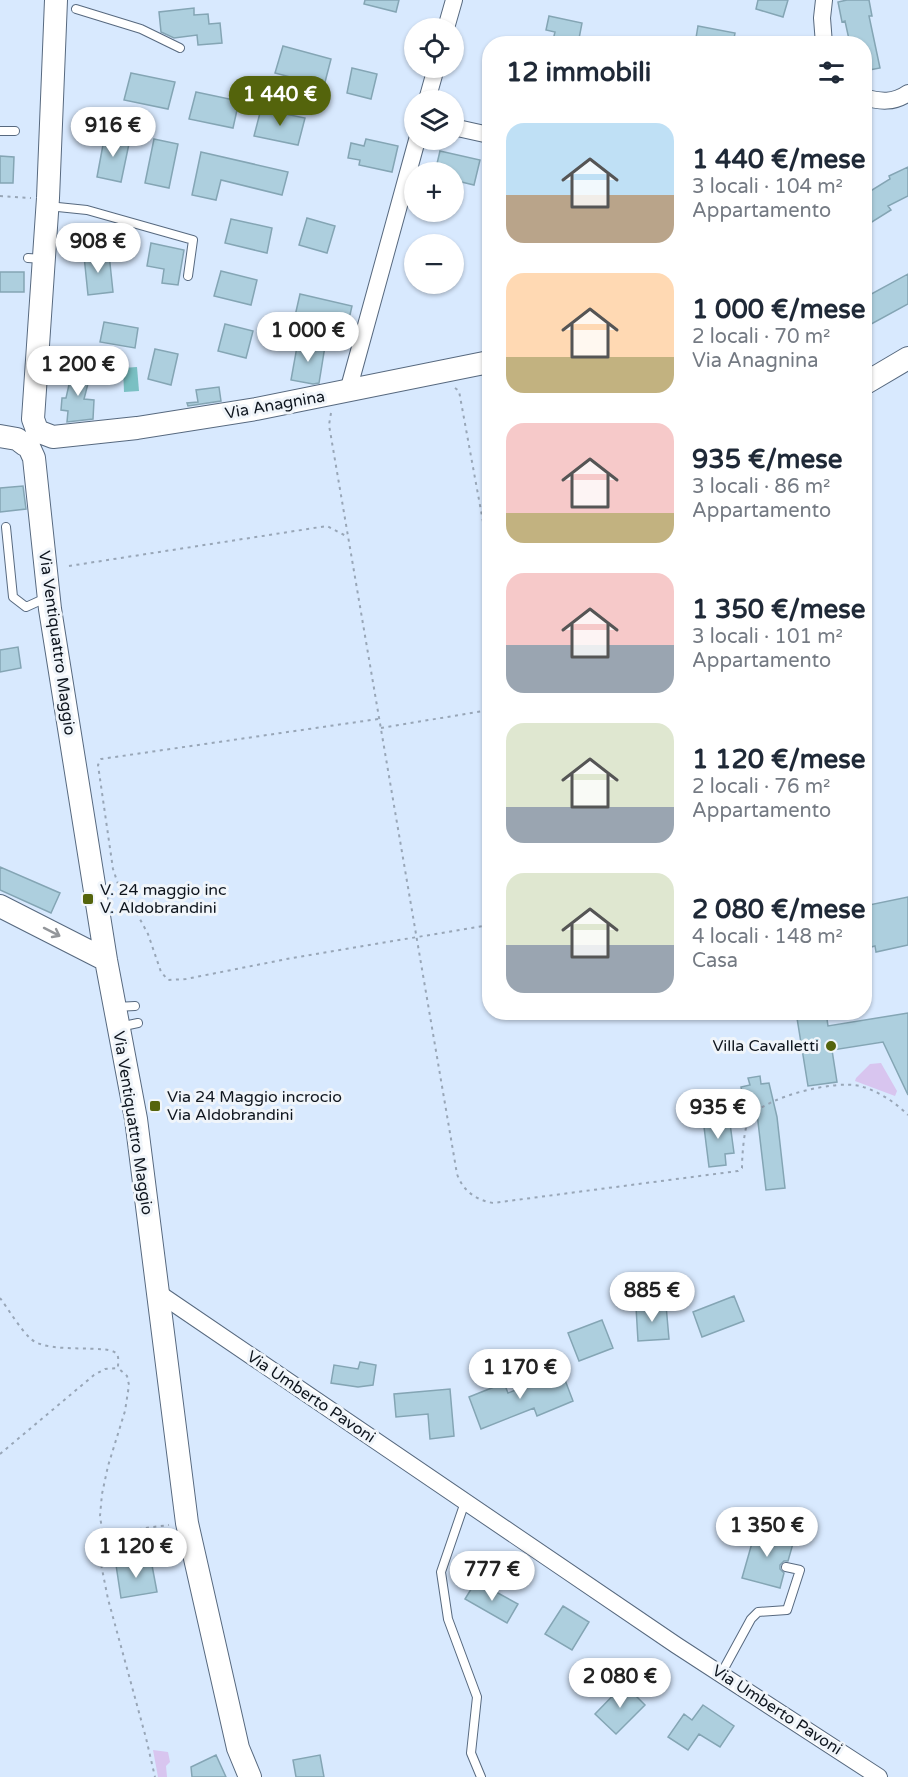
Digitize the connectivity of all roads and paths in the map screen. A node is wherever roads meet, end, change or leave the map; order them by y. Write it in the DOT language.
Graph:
graph roads {
  1 [pos="454,0"];
  2 [pos="824,0"];
  3 [pos="66,4"];
  4 [pos="449,18"];
  5 [pos="823,36"];
  6 [pos="180,48"];
  7 [pos="908,93"];
  8 [pos="872,100"];
  9 [pos="464,129"];
  10 [pos="0,131"];
  11 [pos="15,131"];
  12 [pos="482,133"];
  13 [pos="414,150"];
  14 [pos="0,196"];
  15 [pos="39,202"];
  16 [pos="188,276"];
  17 [pos="283,345"];
  18 [pos="362,345"];
  19 [pos="908,358"];
  20 [pos="482,363"];
  21 [pos="872,379"];
  22 [pos="451,386"];
  23 [pos="348,391"];
  24 [pos="332,410"];
  25 [pos="31,434"];
  26 [pos="482,516"];
  27 [pos="6,527"];
  28 [pos="348,537"];
  29 [pos="69,566"];
  30 [pos="48,597"];
  31 [pos="482,711"];
  32 [pos="379,719"];
  33 [pos="381,728"];
  34 [pos="0,906"];
  35 [pos="482,926"];
  36 [pos="416,937"];
  37 [pos="106,960"];
  38 [pos="908,1115"];
  39 [pos="157,1292"];
  40 [pos="0,1298"];
  41 [pos="118,1368"];
  42 [pos="0,1454"];
  43 [pos="465,1502"];
  44 [pos="187,1523"];
  45 [pos="104,1543"];
  46 [pos="786,1567"];
  47 [pos="721,1674"];
  48 [pos="155,1777"];
  49 [pos="250,1777"];
  50 [pos="481,1777"];
  51 [pos="879,1777"];
  1 -- 4 [label="street"];
  2 -- 5 [label="street"];
  3 -- 6 [label="lane"];
  3 -- 15 [label="main road, Via Ventiquattro Maggio"];
  7 -- 8 [label="street"];
  9 -- 12 [label="street"];
  10 -- 11 [label="lane"];
  13 -- 18 [label="street"];
  14 -- 15 [label="path"];
  15 -- 16 [label="lane"];
  15 -- 25 [label="main road, Via Ventiquattro Maggio"];
  17 -- 18 [label="lane"];
  18 -- 23 [label="street"];
  19 -- 21 [label="main road"];
  20 -- 23 [label="main road, Via Anagnina"];
  22 -- 26 [label="path"];
  23 -- 25 [label="main road, Via Anagnina"];
  24 -- 28 [label="path"];
  25 -- 30 [label="main road, Via Ventiquattro Maggio"];
  27 -- 30 [label="lane"];
  28 -- 29 [label="path"];
  28 -- 32 [label="path"];
  30 -- 37 [label="main road, Via Ventiquattro Maggio"];
  31 -- 33 [label="path"];
  32 -- 33 [label="path"];
  32 -- 36 [label="path"];
  33 -- 36 [label="path"];
  34 -- 37 [label="main road, one-way"];
  35 -- 36 [label="path"];
  36 -- 38 [label="path"];
  37 -- 39 [label="main road, Via Ventiquattro Maggio"];
  39 -- 43 [label="street, Via Umberto Pavoni"];
  39 -- 44 [label="main road, Via Ventiquattro Maggio"];
  40 -- 41 [label="path"];
  41 -- 42 [label="path"];
  41 -- 45 [label="path"];
  43 -- 47 [label="street, Via Umberto Pavoni"];
  43 -- 50 [label="lane"];
  44 -- 45 [label="path"];
  44 -- 49 [label="main road, Via Ventiquattro Maggio"];
  45 -- 48 [label="path"];
  46 -- 47 [label="lane"];
  47 -- 51 [label="street, Via Umberto Pavoni"];
}
